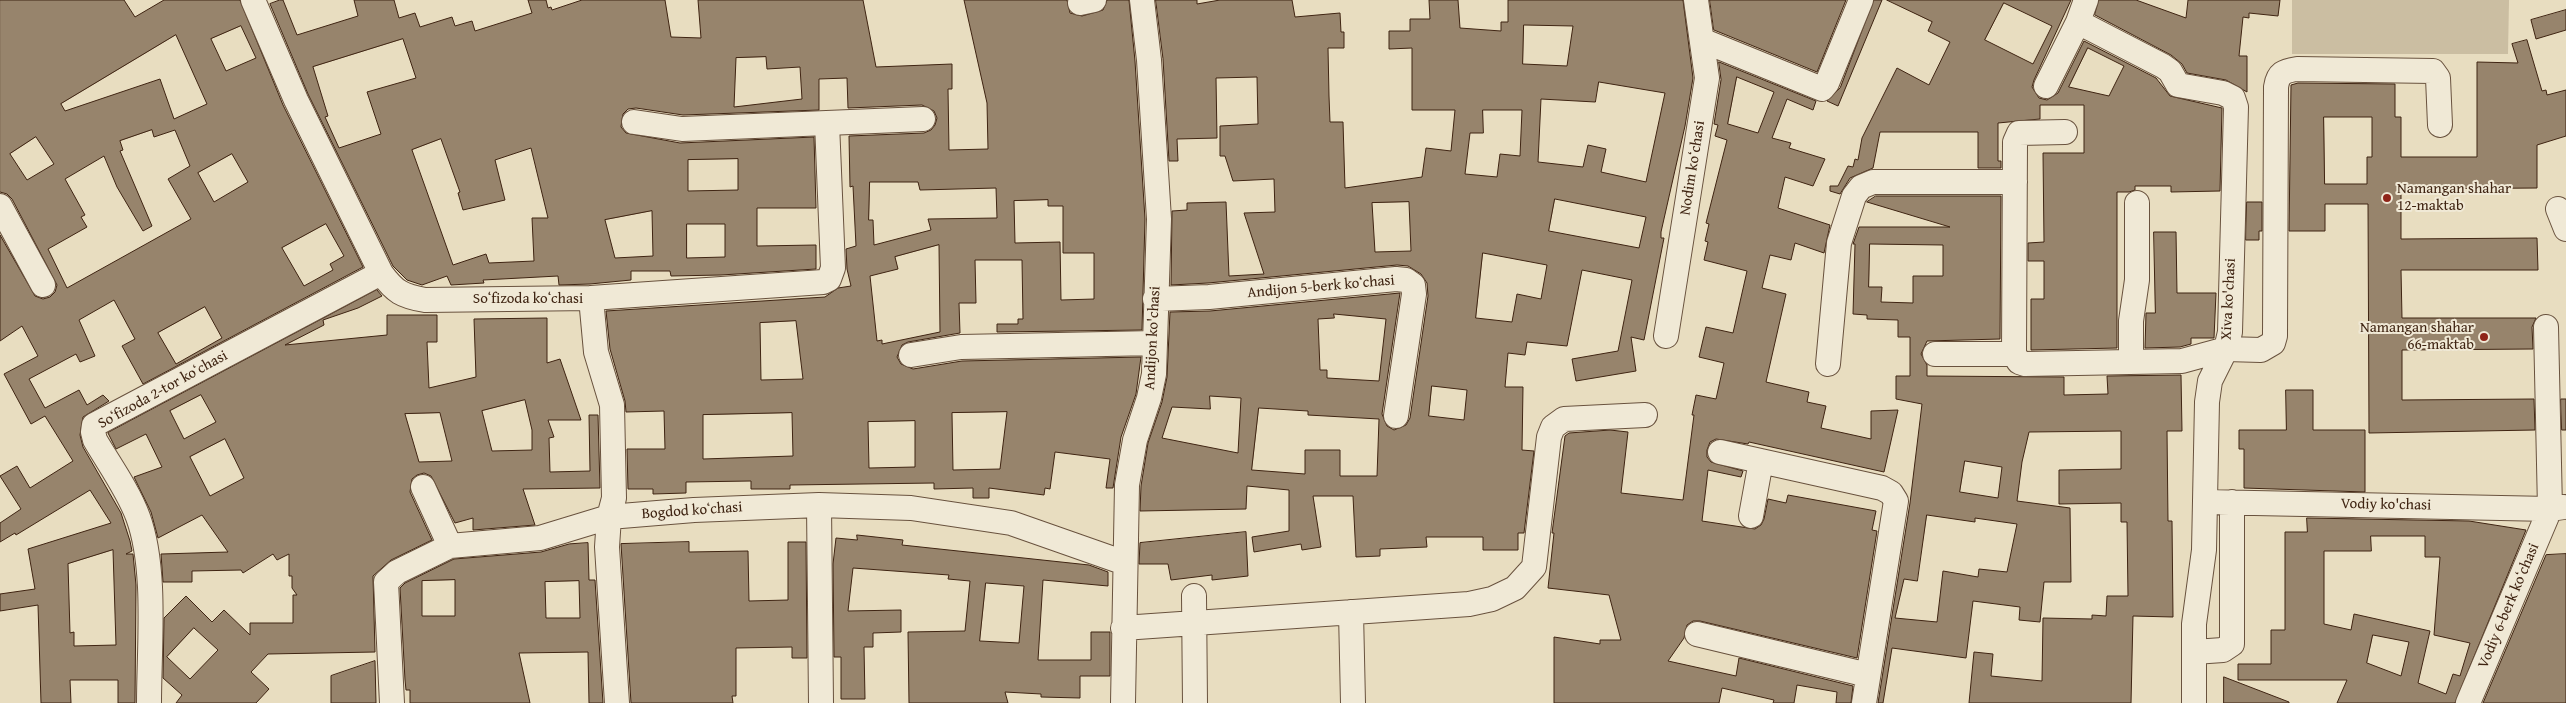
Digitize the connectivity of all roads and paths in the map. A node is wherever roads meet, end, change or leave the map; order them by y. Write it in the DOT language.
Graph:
graph roads {
  1 [pos="253,0"];
  2 [pos="1142,0"];
  3 [pos="1696,0"];
  4 [pos="1861,0"];
  5 [pos="2078,8"];
  6 [pos="1704,41"];
  7 [pos="2046,86"];
  8 [pos="923,119"];
  9 [pos="634,122"];
  10 [pos="827,123"];
  11 [pos="2440,125"];
  12 [pos="2065,132"];
  13 [pos="2015,182"];
  14 [pos="2137,202"];
  15 [pos="0,206"];
  16 [pos="381,273"];
  17 [pos="43,285"];
  18 [pos="591,298"];
  19 [pos="1155,299"];
  20 [pos="2546,327"];
  21 [pos="1666,336"];
  22 [pos="1155,343"];
  23 [pos="2226,349"];
  24 [pos="1935,354"];
  25 [pos="2014,354"];
  26 [pos="911,355"];
  27 [pos="2131,362"];
  28 [pos="1828,364"];
  29 [pos="1645,415"];
  30 [pos="1396,416"];
  31 [pos="1720,452"];
  32 [pos="1761,462"];
  33 [pos="423,486"];
  34 [pos="2206,502"];
  35 [pos="2232,502"];
  36 [pos="819,505"];
  37 [pos="2558,508"];
  38 [pos="1751,516"];
  39 [pos="609,517"];
  40 [pos="450,546"];
  41 [pos="1125,563"];
  42 [pos="1194,596"];
  43 [pos="1351,612"];
  44 [pos="1194,623"];
  45 [pos="1123,628"];
  46 [pos="1697,634"];
  47 [pos="2194,652"];
  48 [pos="1868,675"];
  49 [pos="149,703"];
  50 [pos="392,703"];
  51 [pos="617,703"];
  52 [pos="821,703"];
  53 [pos="1123,703"];
  54 [pos="1195,703"];
  55 [pos="1353,703"];
  56 [pos="1864,703"];
  57 [pos="2194,703"];
  58 [pos="2468,703"];
  1 -- 16 [label="street, Soʻfizoda koʻchasi"];
  2 -- 19 [label="street, Andijon ko'chasi"];
  3 -- 6 [label="street, Nodim koʻchasi"];
  4 -- 6 [label="street"];
  5 -- 7 [label="street"];
  5 -- 23 [label="street, Xiva ko'chasi"];
  6 -- 21 [label="street, Nodim koʻchasi"];
  8 -- 10 [label="street"];
  9 -- 10 [label="street"];
  10 -- 18 [label="street, Soʻfizoda koʻchasi"];
  11 -- 23 [label="street"];
  12 -- 13 [label="street"];
  13 -- 25 [label="street"];
  13 -- 28 [label="street"];
  14 -- 27 [label="street"];
  15 -- 17 [label="street"];
  16 -- 18 [label="street, Soʻfizoda koʻchasi"];
  16 -- 49 [label="street, Soʻfizoda 2-tor koʻchasi"];
  18 -- 39 [label="street"];
  19 -- 22 [label="street, Andijon ko'chasi"];
  19 -- 30 [label="street, Аndijon 5-berk koʻchasi"];
  20 -- 37 [label="street"];
  22 -- 26 [label="street"];
  22 -- 41 [label="street, Andijon ko'chasi"];
  23 -- 27 [label="street"];
  23 -- 34 [label="street, Xiva ko'chasi"];
  24 -- 25 [label="street"];
  25 -- 27 [label="street"];
  29 -- 43 [label="street"];
  31 -- 32 [label="street"];
  32 -- 38 [label="street"];
  32 -- 48 [label="street"];
  33 -- 40 [label="street"];
  34 -- 35 [label="street, Vodiy ko'chasi"];
  34 -- 47 [label="street, Xiva ko'chasi"];
  35 -- 37 [label="street, Vodiy ko'chasi"];
  35 -- 47 [label="street"];
  36 -- 39 [label="street, Bogdod koʻchasi"];
  36 -- 41 [label="street, Bogdod koʻchasi"];
  36 -- 52 [label="street"];
  37 -- 58 [label="street, Vodiy 6-berk koʻchasi"];
  39 -- 40 [label="street, Bogdod koʻchasi"];
  39 -- 51 [label="street"];
  40 -- 50 [label="street, Bogdod koʻchasi"];
  41 -- 45 [label="street, Andijon ko'chasi"];
  42 -- 44 [label="street"];
  43 -- 44 [label="street"];
  43 -- 55 [label="street"];
  44 -- 45 [label="street"];
  44 -- 54 [label="street"];
  45 -- 53 [label="street, Andijon ko'chasi"];
  46 -- 48 [label="street"];
  47 -- 57 [label="street, Xiva ko'chasi"];
  48 -- 56 [label="street"];
}
